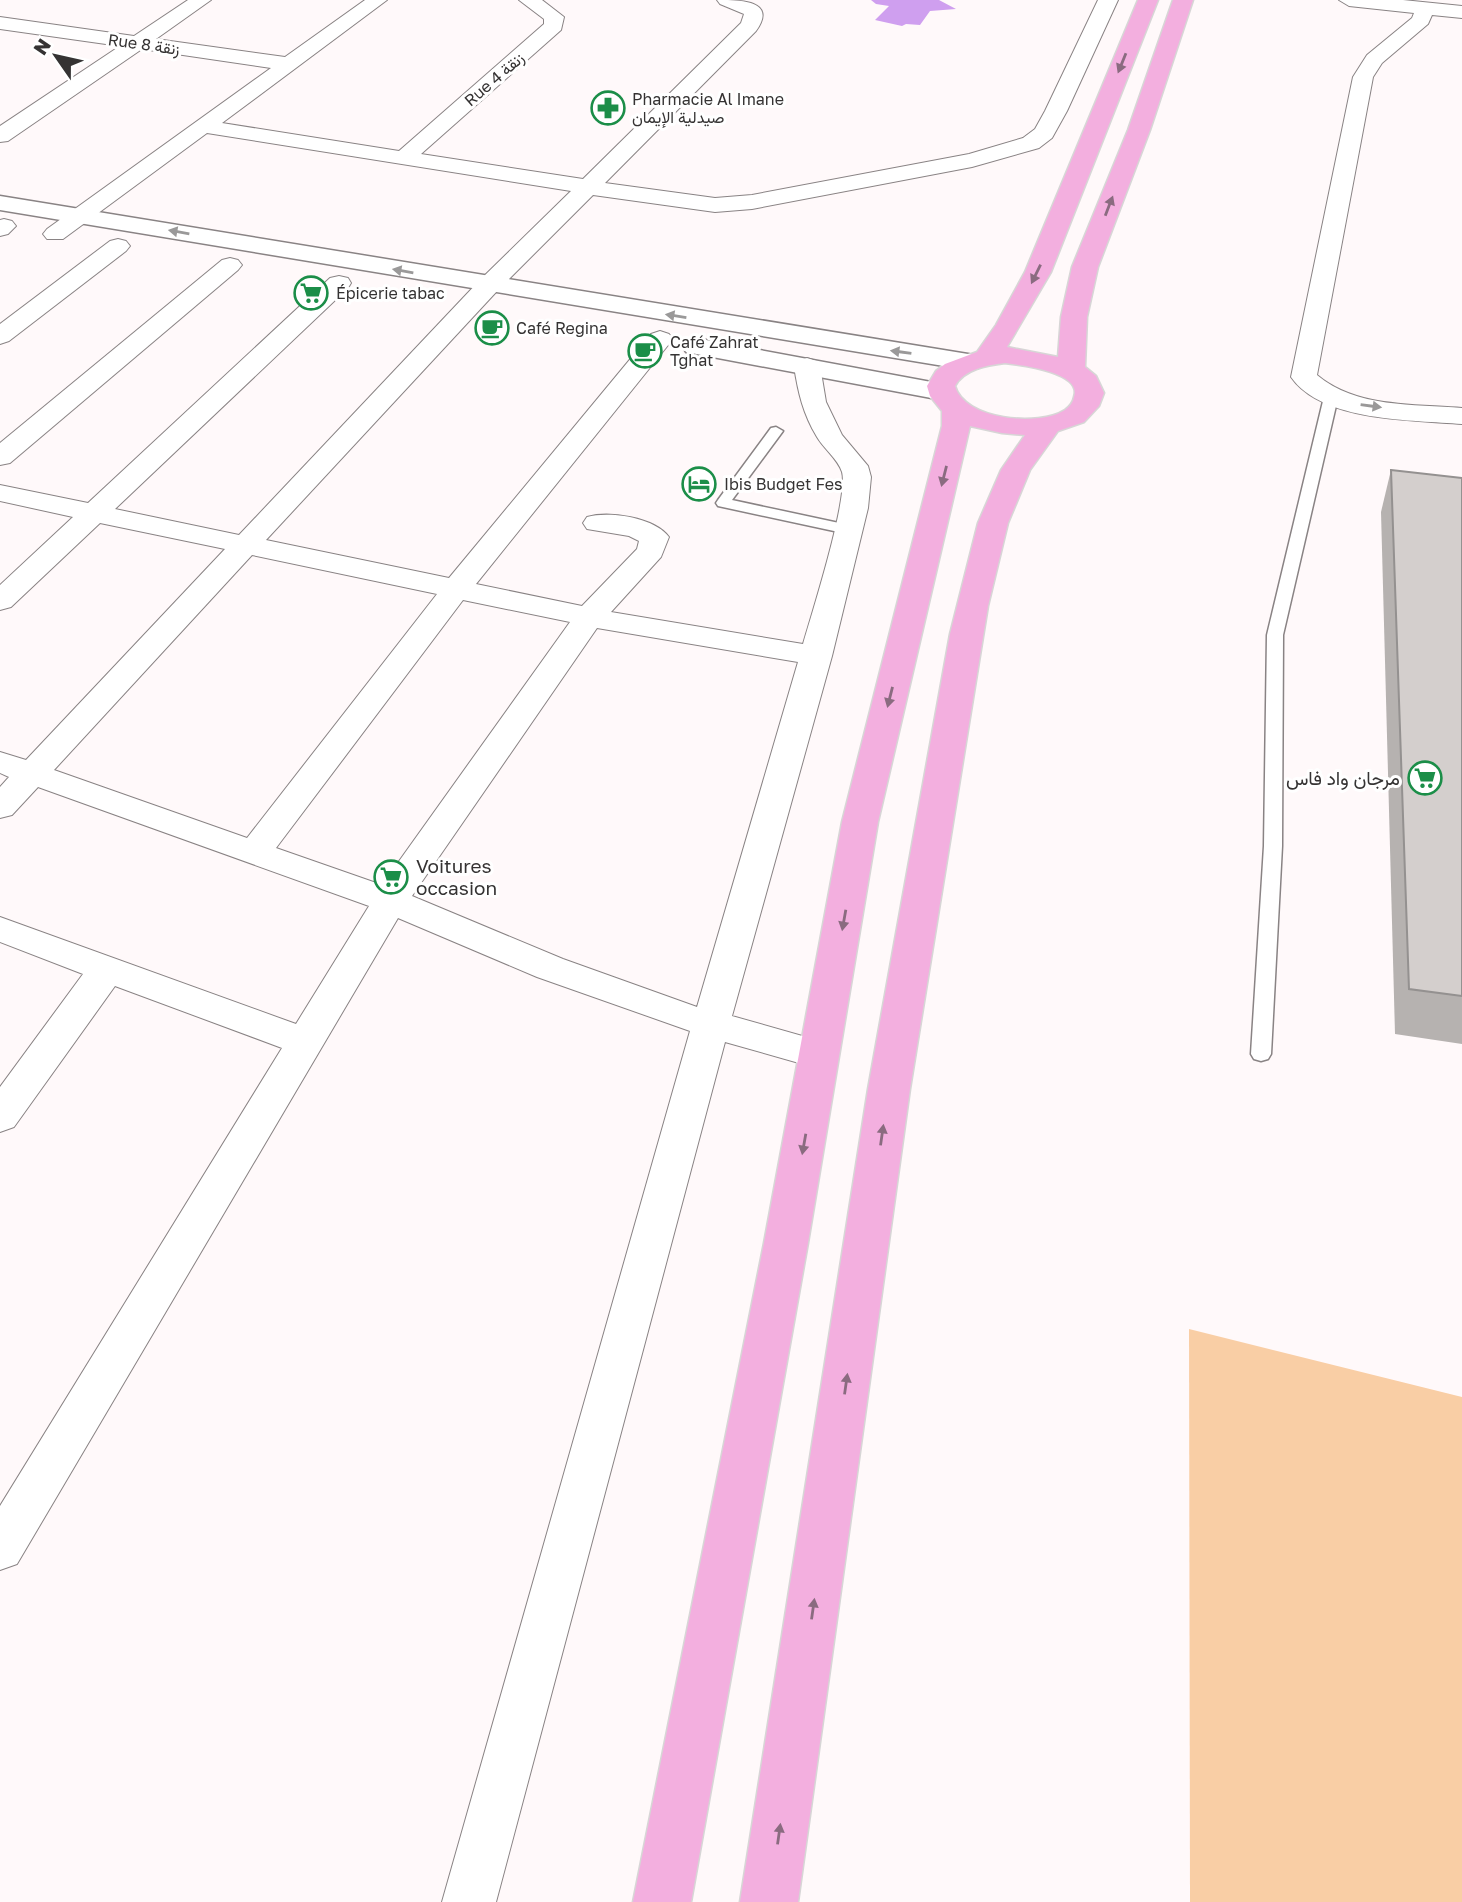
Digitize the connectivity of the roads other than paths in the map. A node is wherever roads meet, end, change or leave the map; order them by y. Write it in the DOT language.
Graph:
graph roads {
  1 [pos="201,0"];
  2 [pos="377,0"];
  3 [pos="529,0"];
  4 [pos="727,0"];
  5 [pos="1108,0"];
  6 [pos="1148,0"];
  7 [pos="1349,0"];
  8 [pos="1381,2"];
  9 [pos="1185,4"];
  10 [pos="19,6"];
  11 [pos="1425,8"];
  12 [pos="1462,12"];
  13 [pos="0,18"];
  14 [pos="0,23"];
  15 [pos="137,43"];
  16 [pos="288,64"];
  17 [pos="201,127"];
  18 [pos="0,136"];
  19 [pos="405,157"];
  20 [pos="586,187"];
  21 [pos="81,215"];
  22 [pos="1,221"];
  23 [pos="55,234"];
  24 [pos="118,246"];
  25 [pos="230,265"];
  26 [pos="339,284"];
  27 [pos="489,285"];
  28 [pos="470,306"];
  29 [pos="510,313"];
  30 [pos="0,336"];
  31 [pos="646,337"];
  32 [pos="978,359"];
  33 [pos="1306,360"];
  34 [pos="807,366"];
  35 [pos="1070,370"];
  36 [pos="1462,394"];
  37 [pos="1331,397"];
  38 [pos="950,401"];
  39 [pos="1462,415"];
  40 [pos="1049,424"];
  41 [pos="776,431"];
  42 [pos="0,457"];
  43 [pos="0,493"];
  44 [pos="95,513"];
  45 [pos="597,523"];
  46 [pos="848,528"];
  47 [pos="246,545"];
  48 [pos="456,589"];
  49 [pos="0,601"];
  50 [pos="589,617"];
  51 [pos="816,656"];
  52 [pos="15,767"];
  53 [pos="0,807"];
  54 [pos="254,852"];
  55 [pos="390,901"];
  56 [pos="0,929"];
  57 [pos="106,971"];
  58 [pos="711,1023"];
  59 [pos="307,1043"];
  60 [pos="1261,1054"];
  61 [pos="820,1055"];
  62 [pos="0,1117"];
  63 [pos="0,1549"];
  64 [pos="468,1902"];
  65 [pos="662,1902"];
  66 [pos="769,1902"];
  1 -- 15 [label="street"];
  2 -- 16 [label="street"];
  3 -- 19 [label="street, Rue 4 زنقة"];
  4 -- 20 [label="street"];
  5 -- 20 [label="street"];
  6 -- 32 [label="main road, one-way"];
  7 -- 8 [label="street"];
  8 -- 11 [label="street"];
  35 -- 9 [label="main road, one-way"];
  10 -- 13 [label="street"];
  11 -- 12 [label="street"];
  11 -- 33 [label="street"];
  14 -- 15 [label="street, Rue 8 زنقة"];
  15 -- 16 [label="street, Rue 8 زنقة"];
  15 -- 18 [label="street"];
  16 -- 17 [label="street"];
  17 -- 19 [label="street"];
  17 -- 21 [label="street"];
  19 -- 20 [label="street"];
  20 -- 27 [label="street"];
  21 -- 22 [label="street"];
  21 -- 23 [label="street"];
  27 -- 21 [label="street, one-way"];
  22 -- 23 [label="street"];
  23 -- 24 [label="street"];
  24 -- 25 [label="street"];
  24 -- 30 [label="street"];
  25 -- 26 [label="street"];
  25 -- 42 [label="street"];
  26 -- 28 [label="street"];
  26 -- 44 [label="street"];
  27 -- 28 [label="street"];
  32 -- 27 [label="street, one-way"];
  28 -- 29 [label="street"];
  28 -- 47 [label="street"];
  31 -- 34 [label="street"];
  31 -- 48 [label="street"];
  32 -- 35 [label="main road"];
  32 -- 38 [label="main road"];
  33 -- 36 [label="street"];
  33 -- 37 [label="street"];
  34 -- 38 [label="street"];
  34 -- 46 [label="street"];
  35 -- 40 [label="main road"];
  37 -- 39 [label="street, one-way"];
  37 -- 60 [label="lane"];
  38 -- 40 [label="main road"];
  38 -- 61 [label="main road, one-way"];
  66 -- 40 [label="main road, one-way"];
  41 -- 46 [label="lane"];
  43 -- 44 [label="street"];
  44 -- 47 [label="street"];
  44 -- 49 [label="street"];
  45 -- 50 [label="street"];
  46 -- 51 [label="street"];
  47 -- 48 [label="street"];
  47 -- 52 [label="street"];
  48 -- 50 [label="street"];
  48 -- 54 [label="street"];
  50 -- 51 [label="street"];
  50 -- 55 [label="street"];
  51 -- 58 [label="street"];
  52 -- 53 [label="street"];
  52 -- 54 [label="street"];
  54 -- 55 [label="street"];
  55 -- 58 [label="street"];
  55 -- 59 [label="street"];
  56 -- 57 [label="street"];
  57 -- 59 [label="street"];
  57 -- 62 [label="street"];
  58 -- 61 [label="street"];
  58 -- 64 [label="street"];
  59 -- 63 [label="street"];
  61 -- 65 [label="main road, one-way"];
}
